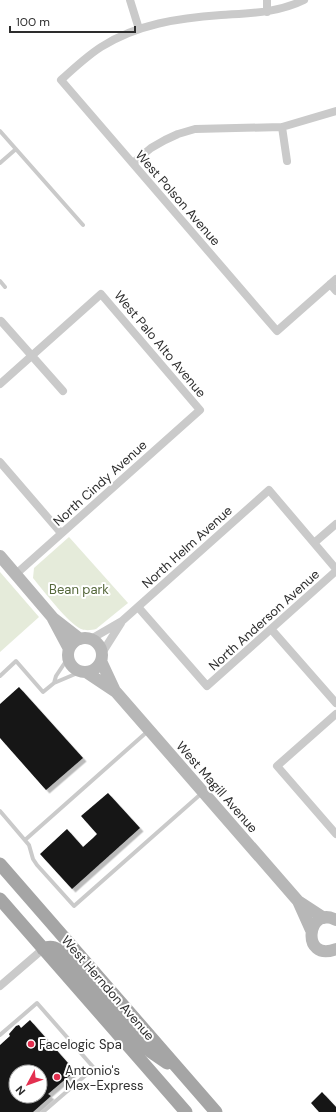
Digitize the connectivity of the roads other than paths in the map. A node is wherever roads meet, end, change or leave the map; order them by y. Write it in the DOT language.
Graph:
graph roads {
  1 [pos="130,0"];
  2 [pos="267,0"];
  3 [pos="304,0"];
  4 [pos="267,12"];
  5 [pos="139,29"];
  6 [pos="336,111"];
  7 [pos="282,127"];
  8 [pos="0,131"];
  9 [pos="16,149"];
  10 [pos="287,161"];
  11 [pos="0,163"];
  12 [pos="133,163"];
  13 [pos="83,226"];
  14 [pos="0,281"];
  15 [pos="333,282"];
  16 [pos="5,287"];
  17 [pos="336,291"];
  18 [pos="1,321"];
  19 [pos="32,356"];
  20 [pos="0,384"];
  21 [pos="63,391"];
  22 [pos="200,410"];
  23 [pos="0,462"];
  24 [pos="336,524"];
  25 [pos="61,533"];
  26 [pos="314,543"];
  27 [pos="0,556"];
  28 [pos="336,570"];
  29 [pos="16,574"];
  30 [pos="138,607"];
  31 [pos="53,618"];
  32 [pos="122,621"];
  33 [pos="271,629"];
  34 [pos="86,639"];
  35 [pos="68,653"];
  36 [pos="101,657"];
  37 [pos="83,672"];
  38 [pos="0,676"];
  39 [pos="54,683"];
  40 [pos="116,692"];
  41 [pos="336,703"];
  42 [pos="336,714"];
  43 [pos="149,730"];
  44 [pos="203,792"];
  45 [pos="0,811"];
  46 [pos="336,834"];
  47 [pos="25,840"];
  48 [pos="0,864"];
  49 [pos="0,899"];
  50 [pos="298,901"];
  51 [pos="332,919"];
  52 [pos="311,930"];
  53 [pos="43,949"];
  54 [pos="334,951"];
  55 [pos="0,986"];
  56 [pos="0,1035"];
  57 [pos="183,1074"];
  58 [pos="43,1112"];
  59 [pos="186,1112"];
  60 [pos="216,1112"];
  1 -- 5 [label="street"];
  2 -- 4 [label="street"];
  3 -- 4 [label="street"];
  4 -- 5 [label="street"];
  5 -- 12 [label="street, West Polson Avenue"];
  6 -- 7 [label="street"];
  7 -- 10 [label="street"];
  7 -- 12 [label="street"];
  8 -- 9 [label="lane"];
  9 -- 11 [label="lane"];
  9 -- 13 [label="lane"];
  12 -- 15 [label="street, West Polson Avenue"];
  14 -- 16 [label="lane"];
  15 -- 17 [label="street"];
  18 -- 19 [label="street"];
  19 -- 20 [label="street"];
  19 -- 21 [label="street"];
  19 -- 22 [label="street, West Palo Alto Avenue"];
  22 -- 25 [label="street, North Cindy Avenue"];
  23 -- 25 [label="street"];
  24 -- 26 [label="street"];
  25 -- 29 [label="street, North Cindy Avenue"];
  26 -- 28 [label="street"];
  26 -- 30 [label="street, North Helm Avenue"];
  27 -- 29 [label="street"];
  28 -- 33 [label="street, North Anderson Avenue"];
  29 -- 31 [label="street"];
  30 -- 32 [label="street, North Helm Avenue"];
  30 -- 33 [label="street, North Anderson Avenue"];
  31 -- 34 [label="street"];
  31 -- 35 [label="street"];
  32 -- 34 [label="street, North Helm Avenue"];
  32 -- 36 [label="street, North Helm Avenue"];
  33 -- 41 [label="street"];
  34 -- 35 [label="street"];
  34 -- 36 [label="street"];
  35 -- 37 [label="street"];
  35 -- 39 [label="lane"];
  36 -- 37 [label="street"];
  36 -- 40 [label="street, West Magill Avenue"];
  37 -- 39 [label="lane"];
  37 -- 40 [label="street, West Magill Avenue"];
  38 -- 39 [label="lane"];
  40 -- 43 [label="street, West Magill Avenue"];
  42 -- 46 [label="street"];
  43 -- 44 [label="street, West Magill Avenue"];
  43 -- 47 [label="lane"];
  44 -- 47 [label="lane"];
  44 -- 50 [label="street, West Magill Avenue"];
  45 -- 47 [label="lane"];
  48 -- 57 [label="main road, West Herndon Avenue"];
  49 -- 53 [label="main road, West Herndon Avenue"];
  50 -- 51 [label="street, West Magill Avenue"];
  50 -- 52 [label="street, West Magill Avenue"];
  51 -- 52 [label="street"];
  52 -- 54 [label="street, West Magill Avenue"];
  53 -- 55 [label="street"];
  53 -- 57 [label="main road"];
  53 -- 59 [label="main road, West Herndon Avenue"];
  56 -- 58 [label="lane"];
  57 -- 60 [label="main road, West Herndon Avenue"];
}
